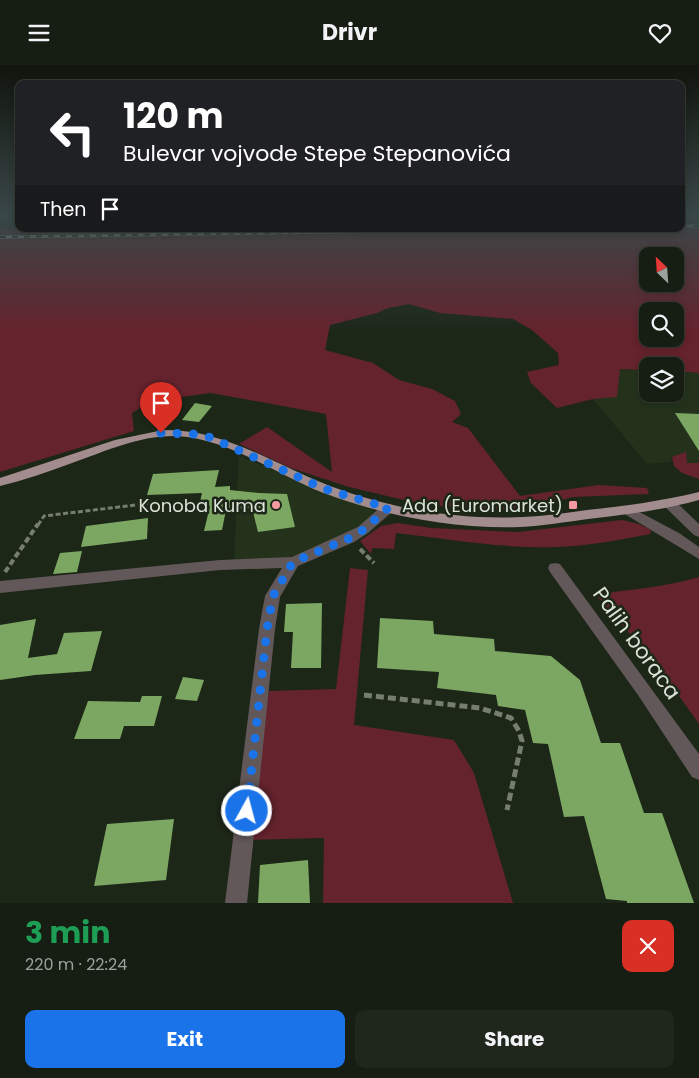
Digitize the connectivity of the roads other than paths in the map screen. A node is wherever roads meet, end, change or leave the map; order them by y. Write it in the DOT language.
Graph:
graph roads {
  1 [pos="0,482"];
  2 [pos="699,496"];
  3 [pos="669,503"];
  4 [pos="388,508"];
  5 [pos="628,509"];
  6 [pos="699,532"];
  7 [pos="699,554"];
  8 [pos="293,562"];
  9 [pos="555,568"];
  10 [pos="0,587"];
  11 [pos="699,770"];
  12 [pos="236,903"];
  1 -- 4 [label="main road"];
  2 -- 3 [label="main road"];
  3 -- 5 [label="main road"];
  3 -- 6 [label="street"];
  4 -- 5 [label="main road"];
  4 -- 8 [label="street"];
  5 -- 7 [label="street"];
  8 -- 10 [label="street"];
  8 -- 12 [label="street"];
  9 -- 11 [label="street, Palih boraca"];
}
